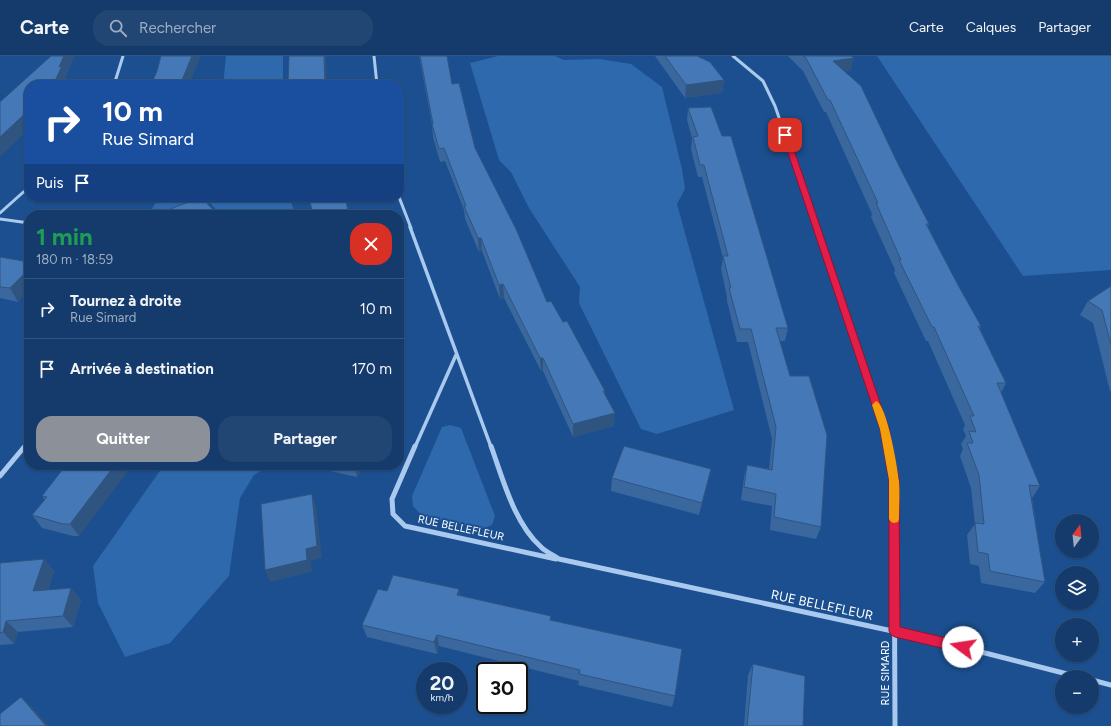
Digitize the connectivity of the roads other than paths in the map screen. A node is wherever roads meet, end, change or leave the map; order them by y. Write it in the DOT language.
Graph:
graph roads {
  1 [pos="123,56"];
  2 [pos="374,56"];
  3 [pos="733,56"];
  4 [pos="116,80"];
  5 [pos="376,80"];
  6 [pos="24,191"];
  7 [pos="404,211"];
  8 [pos="0,213"];
  9 [pos="0,219"];
  10 [pos="24,222"];
  11 [pos="456,354"];
  12 [pos="24,448"];
  13 [pos="0,476"];
  14 [pos="558,559"];
  15 [pos="895,631"];
  16 [pos="1055,671"];
  17 [pos="1099,682"];
  18 [pos="1111,685"];
  19 [pos="894,726"];
  1 -- 4 [label="street"];
  2 -- 5 [label="street"];
  3 -- 15 [label="street, RUE SIMARD"];
  6 -- 8 [label="street"];
  7 -- 11 [label="street, RUE BELLEFLEUR"];
  9 -- 10 [label="street"];
  11 -- 14 [label="street, RUE BELLEFLEUR"];
  11 -- 14 [label="street, RUE BELLEFLEUR"];
  12 -- 13 [label="street"];
  14 -- 15 [label="street, RUE BELLEFLEUR"];
  15 -- 16 [label="street, RUE BELLEFLEUR"];
  15 -- 19 [label="street, RUE SIMARD"];
  17 -- 18 [label="street"];
}
